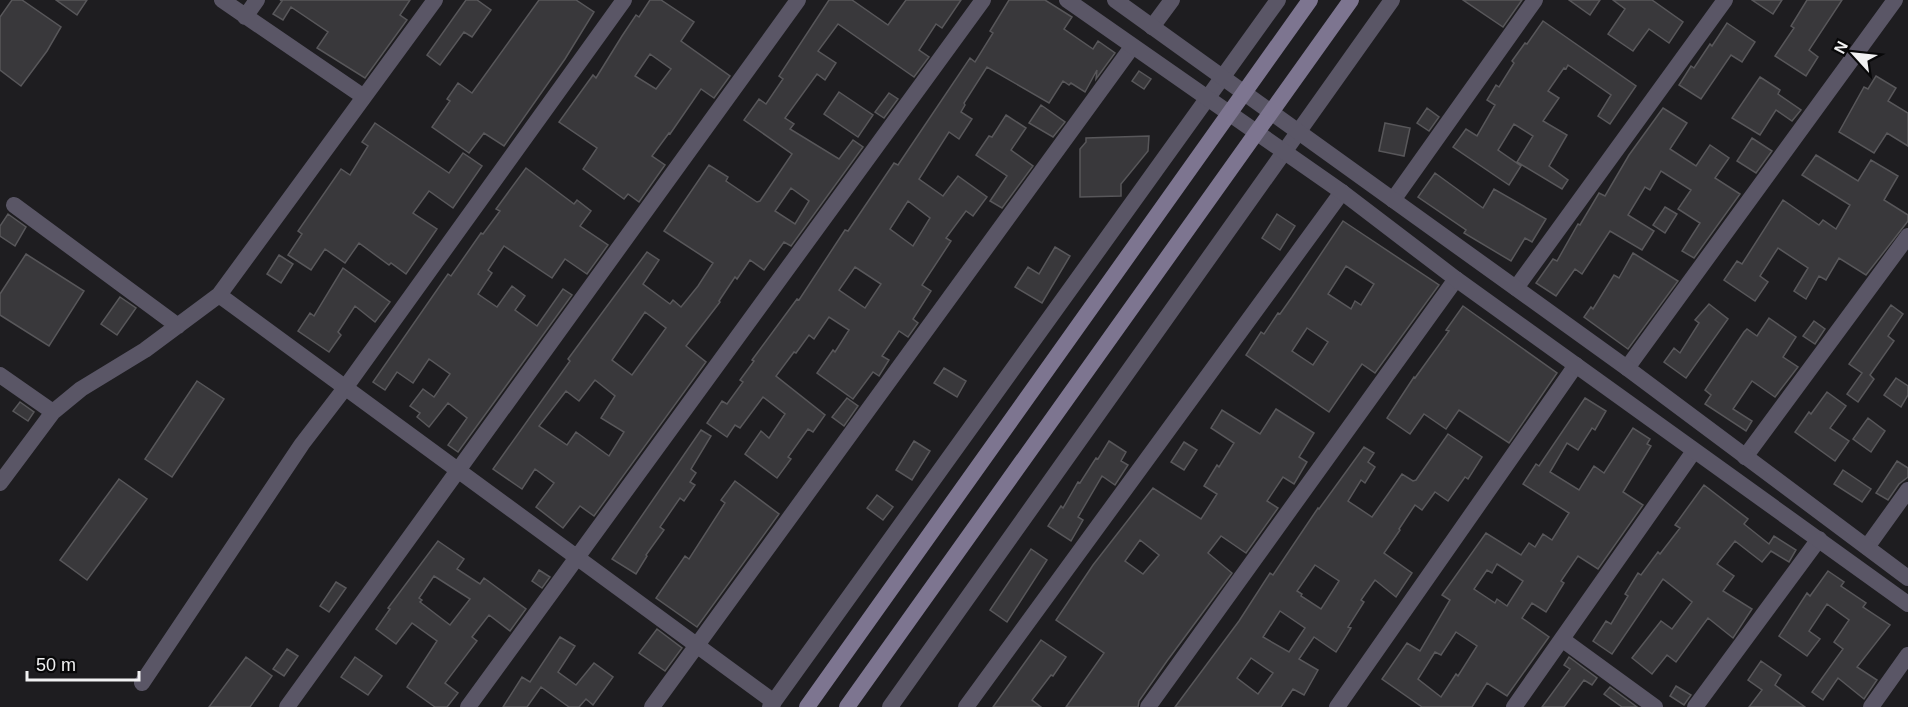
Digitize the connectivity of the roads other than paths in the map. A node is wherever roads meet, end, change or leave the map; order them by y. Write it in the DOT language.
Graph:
graph roads {
  1 [pos="222,0"];
  2 [pos="257,0"];
  3 [pos="435,0"];
  4 [pos="624,0"];
  5 [pos="798,0"];
  6 [pos="982,0"];
  7 [pos="1067,0"];
  8 [pos="1115,0"];
  9 [pos="1172,0"];
  10 [pos="1278,0"];
  11 [pos="1310,0"];
  12 [pos="1351,0"];
  13 [pos="1392,0"];
  14 [pos="1535,0"];
  15 [pos="1725,0"];
  16 [pos="1895,0"];
  17 [pos="245,17"];
  18 [pos="1152,27"];
  19 [pos="1132,47"];
  20 [pos="1223,78"];
  21 [pos="1244,93"];
  22 [pos="364,97"];
  23 [pos="1207,97"];
  24 [pos="1229,113"];
  25 [pos="1272,113"];
  26 [pos="1298,131"];
  27 [pos="1257,133"];
  28 [pos="1283,151"];
  29 [pos="1342,192"];
  30 [pos="1393,200"];
  31 [pos="14,205"];
  32 [pos="1908,236"];
  33 [pos="1456,279"];
  34 [pos="1516,288"];
  35 [pos="219,295"];
  36 [pos="178,326"];
  37 [pos="1576,365"];
  38 [pos="1628,368"];
  39 [pos="0,375"];
  40 [pos="345,388"];
  41 [pos="53,412"];
  42 [pos="1694,451"];
  43 [pos="1745,457"];
  44 [pos="458,470"];
  45 [pos="0,483"];
  46 [pos="1908,490"];
  47 [pos="1819,539"];
  48 [pos="1867,547"];
  49 [pos="577,557"];
  50 [pos="1908,578"];
  51 [pos="1908,604"];
  52 [pos="1563,640"];
  53 [pos="697,644"];
  54 [pos="1908,656"];
  55 [pos="142,682"];
  56 [pos="772,704"];
  57 [pos="287,707"];
  58 [pos="468,707"];
  59 [pos="651,707"];
  60 [pos="807,707"];
  61 [pos="847,707"];
  62 [pos="890,707"];
  63 [pos="966,707"];
  64 [pos="1148,707"];
  65 [pos="1337,707"];
  66 [pos="1514,707"];
  67 [pos="1655,707"];
  68 [pos="1695,707"];
  69 [pos="1871,707"];
  1 -- 17 [label="street"];
  2 -- 17 [label="street"];
  3 -- 22 [label="street"];
  4 -- 40 [label="street"];
  5 -- 44 [label="street"];
  6 -- 49 [label="street"];
  7 -- 19 [label="street"];
  8 -- 18 [label="street"];
  9 -- 18 [label="street"];
  10 -- 20 [label="street"];
  11 -- 21 [label="main road"];
  12 -- 25 [label="main road"];
  13 -- 26 [label="street"];
  14 -- 30 [label="street"];
  15 -- 34 [label="street"];
  16 -- 38 [label="street"];
  17 -- 22 [label="street"];
  18 -- 20 [label="street"];
  19 -- 23 [label="street"];
  19 -- 53 [label="street"];
  20 -- 21 [label="street"];
  20 -- 23 [label="street"];
  21 -- 24 [label="main road"];
  21 -- 25 [label="street"];
  22 -- 35 [label="street"];
  23 -- 24 [label="street"];
  23 -- 56 [label="street"];
  24 -- 27 [label="street"];
  24 -- 60 [label="main road"];
  25 -- 26 [label="street"];
  25 -- 27 [label="main road"];
  26 -- 28 [label="street"];
  26 -- 30 [label="street"];
  27 -- 28 [label="street"];
  27 -- 61 [label="main road"];
  28 -- 29 [label="street"];
  28 -- 62 [label="street"];
  29 -- 33 [label="street"];
  29 -- 63 [label="street"];
  30 -- 34 [label="street"];
  31 -- 36 [label="street"];
  32 -- 43 [label="street"];
  33 -- 37 [label="street"];
  33 -- 64 [label="street"];
  34 -- 38 [label="street"];
  35 -- 36 [label="street"];
  35 -- 40 [label="street"];
  36 -- 41 [label="street"];
  37 -- 42 [label="street"];
  37 -- 65 [label="street"];
  38 -- 43 [label="street"];
  39 -- 41 [label="street"];
  40 -- 44 [label="street"];
  40 -- 55 [label="street"];
  41 -- 45 [label="street"];
  42 -- 47 [label="street"];
  42 -- 52 [label="street"];
  43 -- 48 [label="street"];
  44 -- 49 [label="street"];
  44 -- 57 [label="street"];
  46 -- 48 [label="street"];
  47 -- 51 [label="street"];
  47 -- 68 [label="street"];
  48 -- 50 [label="street"];
  49 -- 53 [label="street"];
  49 -- 58 [label="street"];
  52 -- 66 [label="street"];
  52 -- 67 [label="street"];
  53 -- 56 [label="street"];
  53 -- 59 [label="street"];
  54 -- 69 [label="street"];
}
